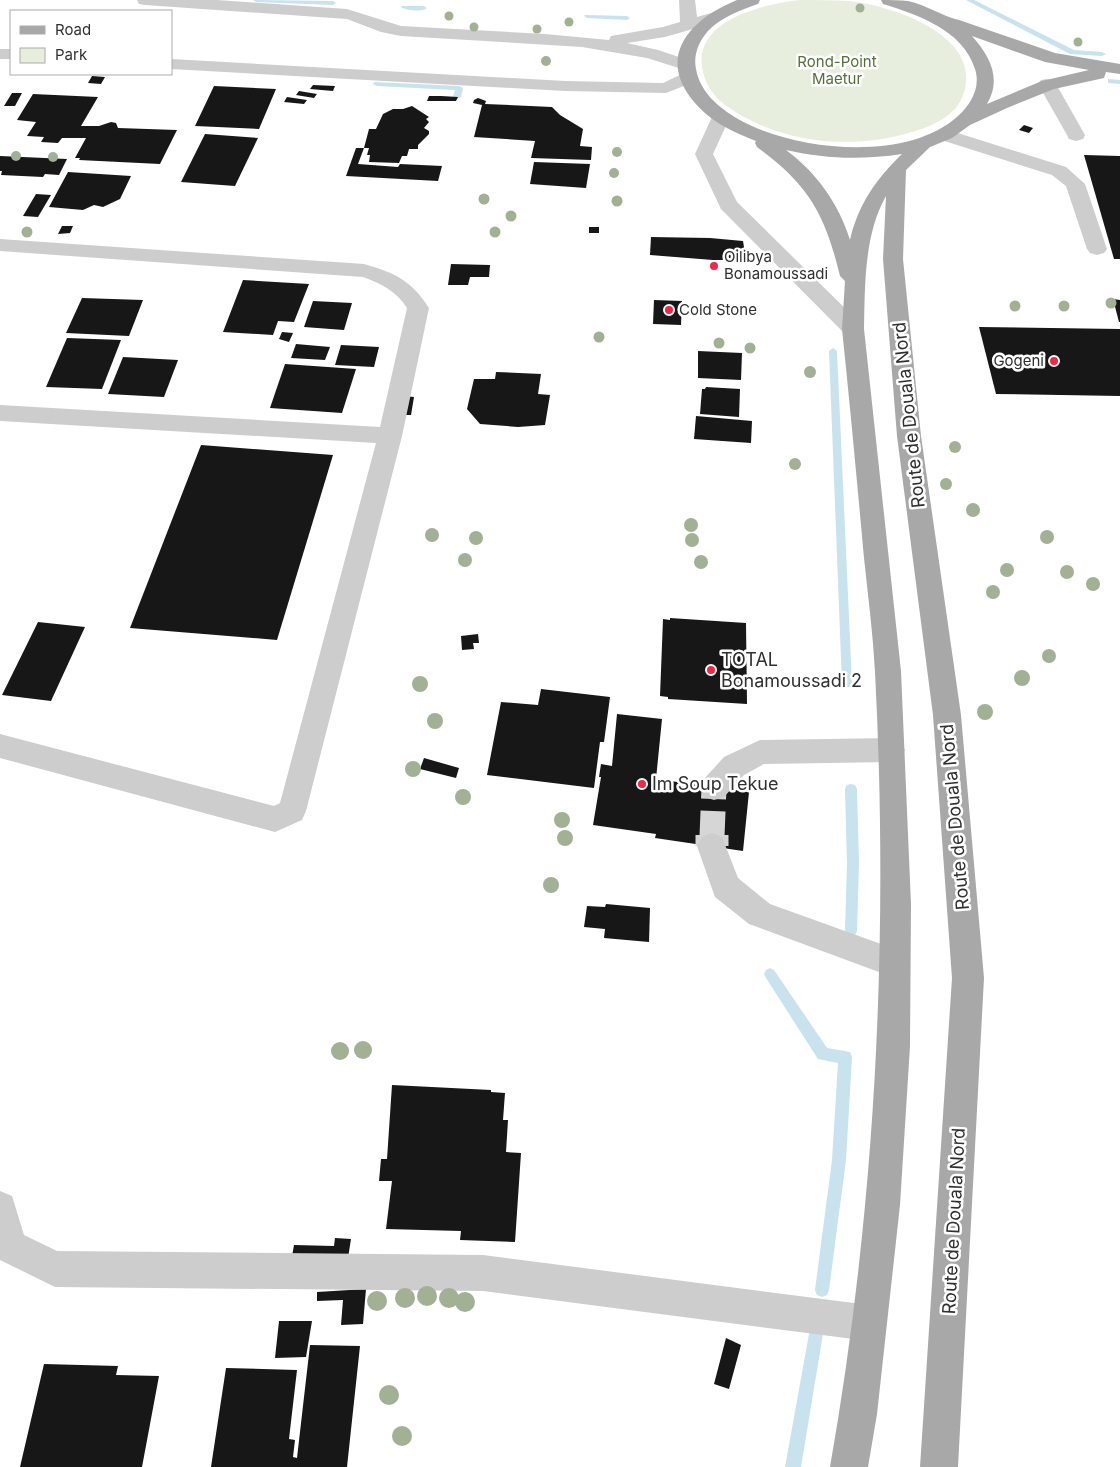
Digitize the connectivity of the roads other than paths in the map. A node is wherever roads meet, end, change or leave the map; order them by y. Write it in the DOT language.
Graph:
graph roads {
  1 [pos="145,0"];
  2 [pos="687,0"];
  3 [pos="752,0"];
  4 [pos="889,0"];
  5 [pos="910,4"];
  6 [pos="360,8"];
  7 [pos="711,18"];
  8 [pos="941,20"];
  9 [pos="688,25"];
  10 [pos="595,43"];
  11 [pos="172,64"];
  12 [pos="1120,70"];
  13 [pos="686,72"];
  14 [pos="1048,84"];
  15 [pos="721,117"];
  16 [pos="964,123"];
  17 [pos="745,130"];
  18 [pos="945,135"];
  19 [pos="1076,135"];
  20 [pos="923,143"];
  21 [pos="896,169"];
  22 [pos="0,245"];
  23 [pos="1097,249"];
  24 [pos="854,292"];
  25 [pos="853,329"];
  26 [pos="0,413"];
  27 [pos="390,436"];
  28 [pos="0,746"];
  29 [pos="891,750"];
  30 [pos="714,788"];
  31 [pos="712,846"];
  32 [pos="895,963"];
  33 [pos="0,1208"];
  34 [pos="869,1323"];
  35 [pos="849,1467"];
  36 [pos="939,1467"];
  1 -- 6 [label="street"];
  2 -- 9 [label="street"];
  3 -- 7 [label="main road"];
  4 -- 5 [label="main road"];
  5 -- 8 [label="main road"];
  6 -- 10 [label="street"];
  7 -- 9 [label="street"];
  7 -- 13 [label="main road"];
  8 -- 12 [label="main road"];
  8 -- 16 [label="main road"];
  9 -- 10 [label="street"];
  10 -- 13 [label="street"];
  11 -- 13 [label="street"];
  12 -- 14 [label="main road"];
  13 -- 15 [label="main road"];
  14 -- 16 [label="main road"];
  14 -- 19 [label="street"];
  15 -- 17 [label="main road"];
  15 -- 25 [label="street"];
  16 -- 18 [label="main road"];
  17 -- 20 [label="main road"];
  17 -- 24 [label="main road"];
  18 -- 20 [label="main road"];
  18 -- 23 [label="street"];
  20 -- 21 [label="main road"];
  21 -- 24 [label="main road"];
  21 -- 36 [label="main road, Route de Douala Nord"];
  22 -- 27 [label="street"];
  24 -- 25 [label="main road"];
  25 -- 29 [label="main road"];
  26 -- 27 [label="street"];
  27 -- 28 [label="street"];
  29 -- 30 [label="street"];
  29 -- 32 [label="main road"];
  31 -- 32 [label="street"];
  32 -- 34 [label="main road"];
  33 -- 34 [label="street"];
  34 -- 35 [label="main road"];
}
